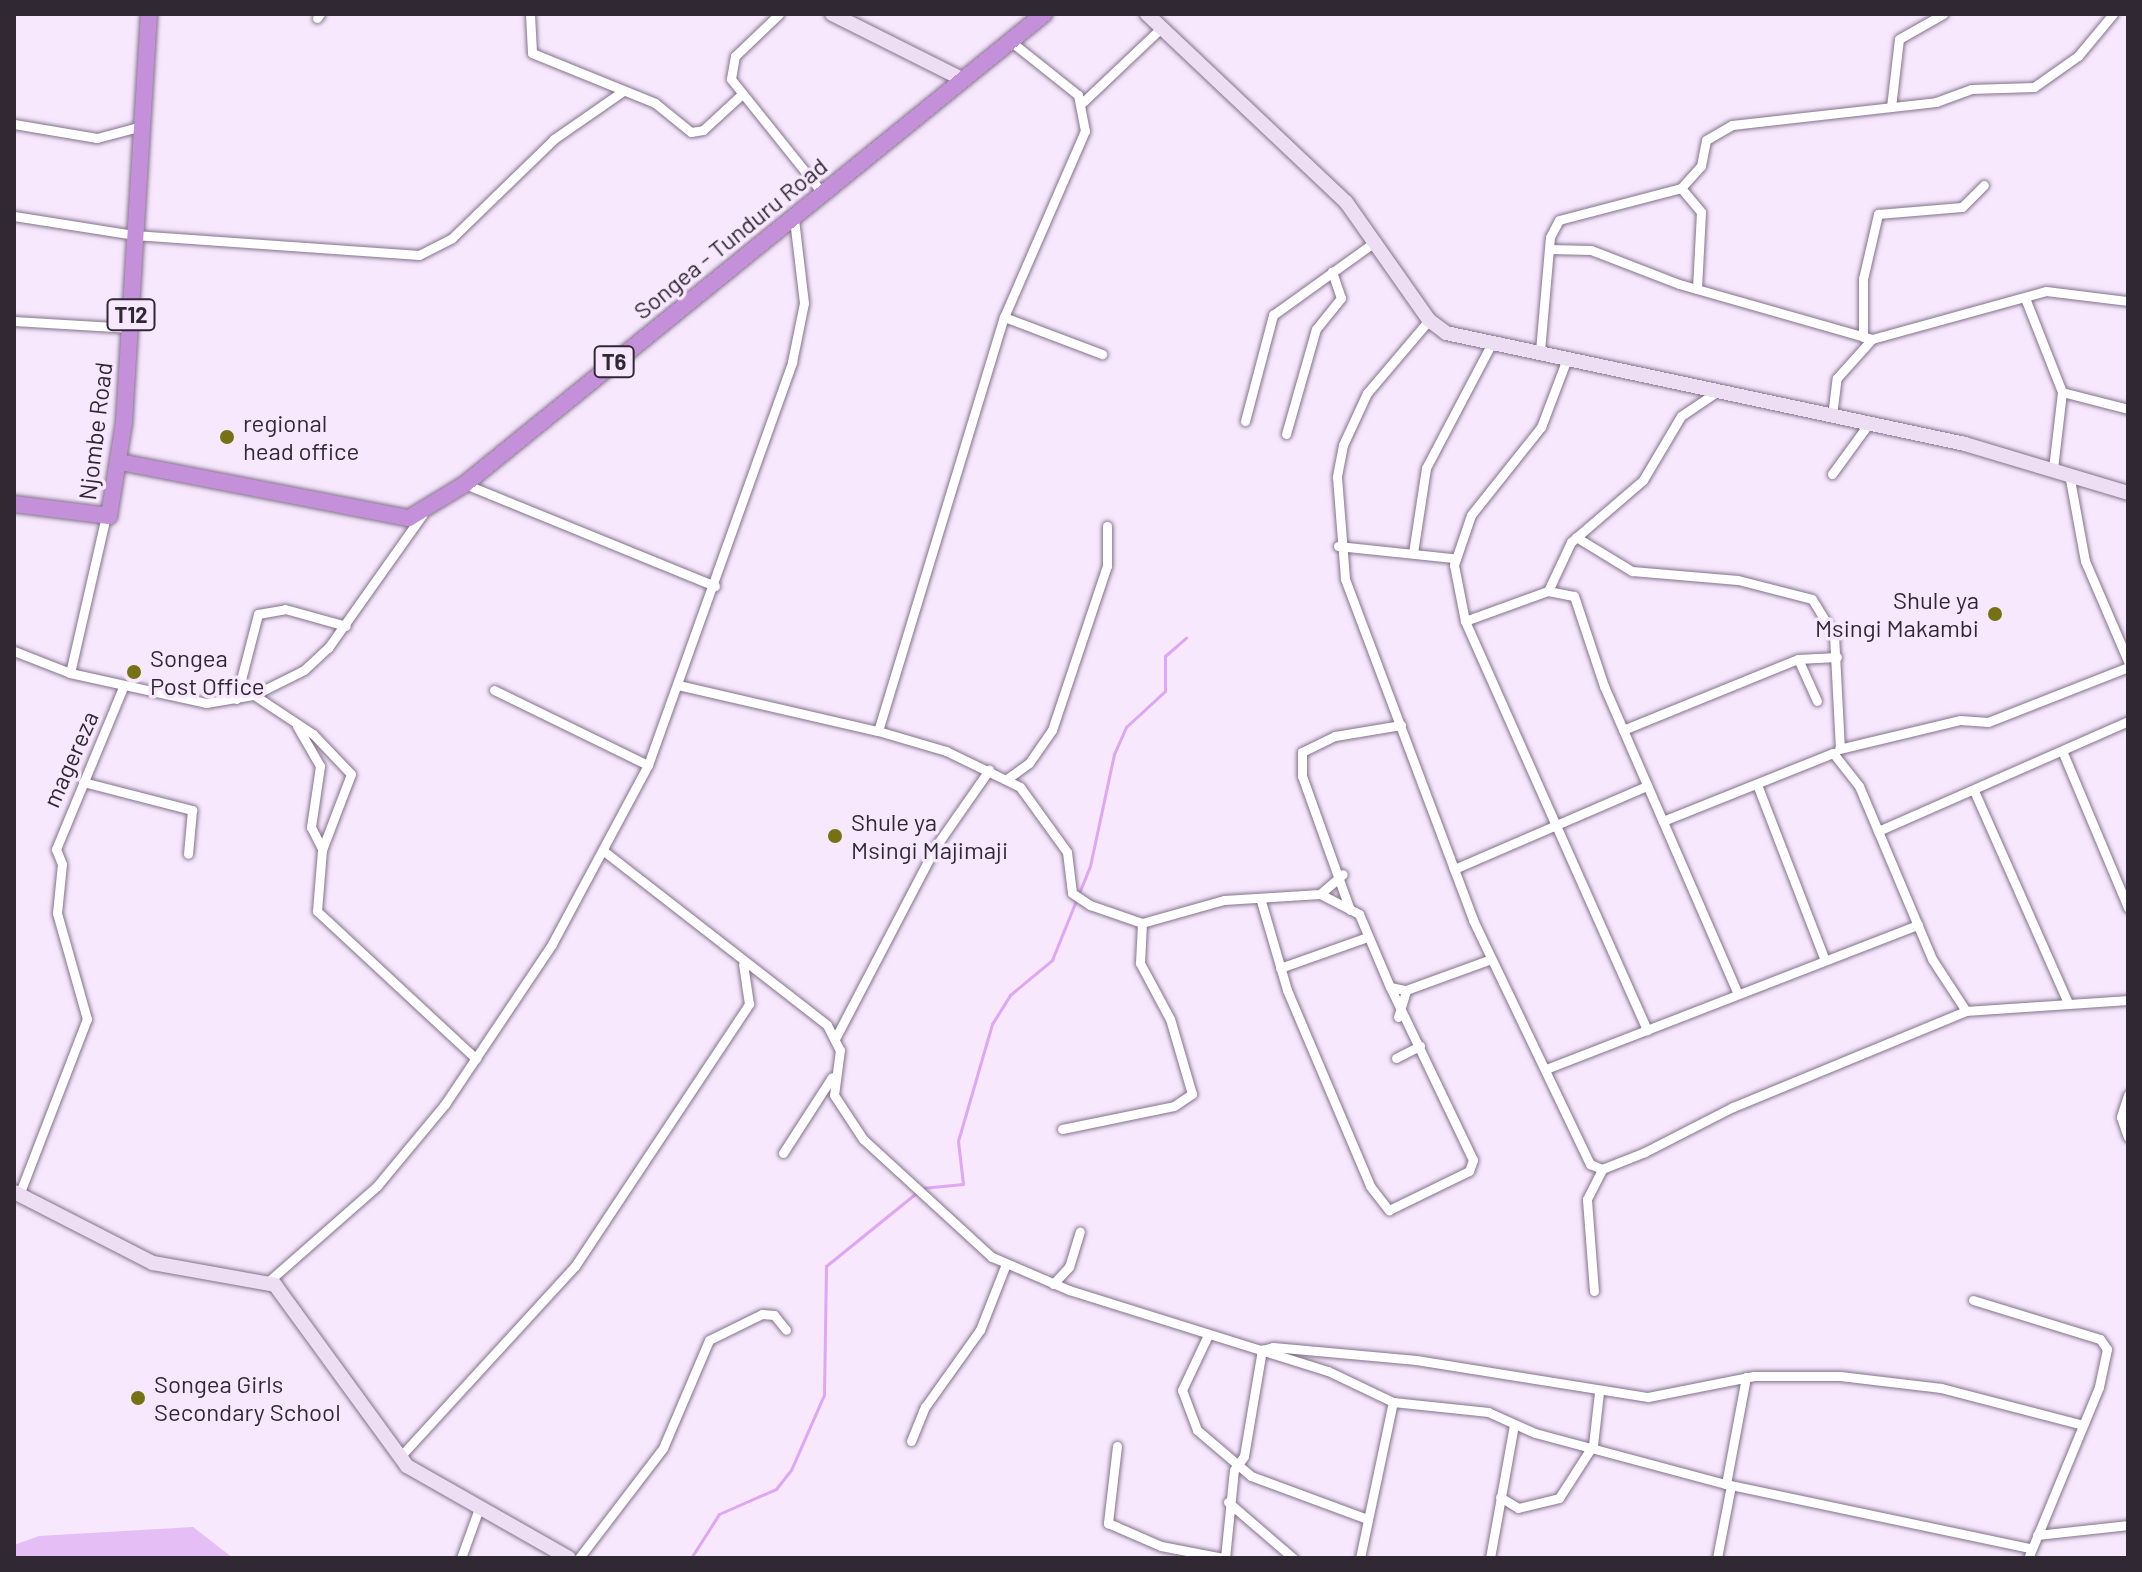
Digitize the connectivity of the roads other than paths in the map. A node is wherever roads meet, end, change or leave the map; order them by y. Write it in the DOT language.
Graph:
graph roads {
  1 [pos="149,14"];
  2 [pos="530,14"];
  3 [pos="779,14"];
  4 [pos="833,14"];
  5 [pos="1044,14"];
  6 [pos="1147,14"];
  7 [pos="1943,14"];
  8 [pos="2113,14"];
  9 [pos="1161,28"];
  10 [pos="1010,41"];
  11 [pos="962,79"];
  12 [pos="623,91"];
  13 [pos="740,96"];
  14 [pos="1083,102"];
  15 [pos="1891,107"];
  16 [pos="14,124"];
  17 [pos="142,126"];
  18 [pos="1984,185"];
  19 [pos="1681,188"];
  20 [pos="824,195"];
  21 [pos="14,216"];
  22 [pos="794,219"];
  23 [pos="134,235"];
  24 [pos="1376,241"];
  25 [pos="1550,249"];
  26 [pos="1332,272"];
  27 [pos="1697,289"];
  28 [pos="2025,298"];
  29 [pos="2128,301"];
  30 [pos="1004,317"];
  31 [pos="1429,320"];
  32 [pos="14,321"];
  33 [pos="131,328"];
  34 [pos="1868,338"];
  35 [pos="1492,343"];
  36 [pos="1540,351"];
  37 [pos="1102,354"];
  38 [pos="1568,356"];
  39 [pos="2062,392"];
  40 [pos="1715,393"];
  41 [pos="2128,409"];
  42 [pos="1832,416"];
  43 [pos="1245,421"];
  44 [pos="1869,423"];
  45 [pos="1286,434"];
  46 [pos="120,462"];
  47 [pos="2053,469"];
  48 [pos="1832,474"];
  49 [pos="2069,474"];
  50 [pos="465,484"];
  51 [pos="2128,493"];
  52 [pos="14,504"];
  53 [pos="427,508"];
  54 [pos="105,520"];
  55 [pos="1107,526"];
  56 [pos="1576,537"];
  57 [pos="1338,546"];
  58 [pos="1413,553"];
  59 [pos="1453,558"];
  60 [pos="715,586"];
  61 [pos="1548,591"];
  62 [pos="1465,621"];
  63 [pos="346,626"];
  64 [pos="14,651"];
  65 [pos="1837,657"];
  66 [pos="1798,659"];
  67 [pos="2128,664"];
  68 [pos="70,673"];
  69 [pos="678,685"];
  70 [pos="123,687"];
  71 [pos="494,690"];
  72 [pos="254,695"];
  73 [pos="236,699"];
  74 [pos="1817,701"];
  75 [pos="2128,721"];
  76 [pos="295,723"];
  77 [pos="1401,725"];
  78 [pos="1623,730"];
  79 [pos="878,731"];
  80 [pos="1837,750"];
  81 [pos="2063,753"];
  82 [pos="648,765"];
  83 [pos="989,770"];
  84 [pos="1007,779"];
  85 [pos="83,782"];
  86 [pos="1647,786"];
  87 [pos="1758,787"];
  88 [pos="1975,793"];
  89 [pos="1663,821"];
  90 [pos="1555,826"];
  91 [pos="1878,831"];
  92 [pos="322,850"];
  93 [pos="605,852"];
  94 [pos="188,854"];
  95 [pos="1454,869"];
  96 [pos="1343,874"];
  97 [pos="1320,894"];
  98 [pos="1261,901"];
  99 [pos="2128,908"];
  100 [pos="1350,910"];
  101 [pos="1142,923"];
  102 [pos="1918,925"];
  103 [pos="1367,937"];
  104 [pos="1824,958"];
  105 [pos="1491,959"];
  106 [pos="743,964"];
  107 [pos="1280,968"];
  108 [pos="1390,987"];
  109 [pos="1406,990"];
  110 [pos="1737,992"];
  111 [pos="2128,1000"];
  112 [pos="2068,1003"];
  113 [pos="1966,1011"];
  114 [pos="1398,1017"];
  115 [pos="1647,1030"];
  116 [pos="836,1037"];
  117 [pos="1420,1046"];
  118 [pos="1396,1058"];
  119 [pos="476,1059"];
  120 [pos="1546,1069"];
  121 [pos="834,1074"];
  122 [pos="2128,1095"];
  123 [pos="1062,1129"];
  124 [pos="2128,1137"];
  125 [pos="783,1153"];
  126 [pos="1602,1169"];
  127 [pos="16,1193"];
  128 [pos="1080,1232"];
  129 [pos="1006,1264"];
  130 [pos="269,1281"];
  131 [pos="1053,1284"];
  132 [pos="1594,1291"];
  133 [pos="1973,1300"];
  134 [pos="786,1330"];
  135 [pos="1208,1335"];
  136 [pos="1262,1350"];
  137 [pos="1746,1377"];
  138 [pos="1599,1392"];
  139 [pos="1393,1402"];
  140 [pos="1514,1425"];
  141 [pos="2083,1425"];
  142 [pos="911,1441"];
  143 [pos="1593,1445"];
  144 [pos="1117,1446"];
  145 [pos="399,1458"];
  146 [pos="1239,1461"];
  147 [pos="1728,1485"];
  148 [pos="1500,1497"];
  149 [pos="1228,1502"];
  150 [pos="478,1511"];
  151 [pos="1367,1519"];
  152 [pos="2128,1525"];
  153 [pos="2037,1535"];
  154 [pos="2029,1553"];
  155 [pos="461,1558"];
  156 [pos="569,1558"];
  157 [pos="579,1558"];
  158 [pos="1224,1558"];
  159 [pos="1293,1558"];
  160 [pos="1360,1558"];
  161 [pos="1490,1558"];
  162 [pos="1717,1558"];
  1 -- 17 [label="highway, Njombe Road / T12"];
  2 -- 12 [label="street"];
  3 -- 13 [label="street"];
  4 -- 11 [label="street"];
  5 -- 10 [label="highway, Songea - Tunduru Road / T6"];
  6 -- 9 [label="street"];
  7 -- 15 [label="street"];
  8 -- 15 [label="street"];
  9 -- 14 [label="street"];
  9 -- 24 [label="street"];
  10 -- 11 [label="highway, Songea - Tunduru Road / T6"];
  10 -- 14 [label="street"];
  11 -- 20 [label="highway, Songea - Tunduru Road / T6"];
  12 -- 13 [label="street"];
  12 -- 23 [label="street"];
  13 -- 20 [label="street"];
  14 -- 30 [label="street"];
  15 -- 19 [label="street"];
  16 -- 17 [label="street"];
  17 -- 23 [label="highway, Njombe Road / T12"];
  18 -- 34 [label="street"];
  19 -- 25 [label="street"];
  19 -- 27 [label="street"];
  20 -- 22 [label="highway, Songea - Tunduru Road / T6"];
  21 -- 23 [label="street"];
  22 -- 50 [label="highway, Songea - Tunduru Road / T6"];
  22 -- 60 [label="street"];
  23 -- 33 [label="highway, Njombe Road / T12"];
  24 -- 26 [label="street"];
  24 -- 31 [label="street"];
  25 -- 27 [label="street"];
  25 -- 36 [label="street"];
  26 -- 43 [label="street"];
  26 -- 45 [label="street"];
  27 -- 34 [label="street"];
  28 -- 29 [label="street"];
  28 -- 34 [label="street"];
  28 -- 39 [label="street"];
  30 -- 37 [label="street"];
  30 -- 79 [label="street"];
  31 -- 35 [label="street"];
  31 -- 57 [label="street"];
  32 -- 33 [label="street"];
  33 -- 46 [label="highway, Njombe Road / T12"];
  34 -- 42 [label="street"];
  35 -- 36 [label="street"];
  35 -- 58 [label="street"];
  36 -- 38 [label="street"];
  38 -- 40 [label="street"];
  38 -- 59 [label="street"];
  39 -- 41 [label="street"];
  39 -- 47 [label="street"];
  40 -- 42 [label="street"];
  40 -- 56 [label="street"];
  42 -- 44 [label="street"];
  44 -- 47 [label="street"];
  44 -- 48 [label="street"];
  46 -- 53 [label="highway, Songea - Tunduru Road / T6"];
  46 -- 54 [label="highway, Njombe Road / T12"];
  47 -- 49 [label="street"];
  49 -- 51 [label="street"];
  49 -- 67 [label="street"];
  50 -- 53 [label="highway, Songea - Tunduru Road / T6"];
  50 -- 60 [label="street"];
  52 -- 54 [label="highway, Njombe Road"];
  53 -- 63 [label="street"];
  54 -- 68 [label="street"];
  55 -- 84 [label="street"];
  56 -- 61 [label="street"];
  56 -- 65 [label="street"];
  57 -- 58 [label="street"];
  57 -- 77 [label="street"];
  58 -- 59 [label="street"];
  59 -- 62 [label="street"];
  60 -- 69 [label="street"];
  61 -- 62 [label="street"];
  61 -- 78 [label="street"];
  62 -- 90 [label="street"];
  63 -- 72 [label="street"];
  63 -- 73 [label="street"];
  64 -- 68 [label="street"];
  65 -- 66 [label="street"];
  65 -- 80 [label="street"];
  66 -- 74 [label="street"];
  66 -- 78 [label="street"];
  67 -- 80 [label="street"];
  68 -- 70 [label="street"];
  69 -- 79 [label="street"];
  69 -- 82 [label="street"];
  70 -- 73 [label="street"];
  70 -- 85 [label="street, magereza"];
  71 -- 82 [label="street"];
  72 -- 73 [label="street"];
  72 -- 76 [label="street"];
  75 -- 81 [label="street"];
  76 -- 92 [label="street"];
  76 -- 92 [label="street"];
  77 -- 95 [label="street"];
  77 -- 96 [label="street"];
  78 -- 86 [label="street"];
  79 -- 83 [label="street"];
  80 -- 87 [label="street"];
  80 -- 91 [label="street"];
  81 -- 88 [label="street"];
  81 -- 99 [label="street"];
  82 -- 93 [label="street"];
  83 -- 84 [label="street"];
  83 -- 116 [label="street"];
  84 -- 101 [label="street"];
  85 -- 94 [label="street"];
  85 -- 127 [label="street, magereza"];
  86 -- 89 [label="street"];
  86 -- 90 [label="street"];
  87 -- 89 [label="street"];
  87 -- 104 [label="street"];
  88 -- 91 [label="street"];
  88 -- 112 [label="street"];
  89 -- 110 [label="street"];
  90 -- 95 [label="street"];
  90 -- 115 [label="street"];
  91 -- 102 [label="street"];
  92 -- 119 [label="street"];
  93 -- 106 [label="street"];
  93 -- 119 [label="street"];
  95 -- 105 [label="street"];
  96 -- 97 [label="street"];
  96 -- 100 [label="street"];
  97 -- 98 [label="street"];
  97 -- 100 [label="street"];
  98 -- 101 [label="street"];
  98 -- 107 [label="street"];
  100 -- 103 [label="street"];
  101 -- 123 [label="street"];
  102 -- 104 [label="street"];
  102 -- 113 [label="street"];
  103 -- 107 [label="street"];
  103 -- 108 [label="street"];
  104 -- 110 [label="street"];
  105 -- 109 [label="street"];
  105 -- 120 [label="street"];
  106 -- 116 [label="street"];
  106 -- 145 [label="street"];
  107 -- 117 [label="street"];
  108 -- 109 [label="street"];
  108 -- 114 [label="street"];
  109 -- 114 [label="street"];
  110 -- 115 [label="street"];
  111 -- 112 [label="street"];
  112 -- 113 [label="street"];
  113 -- 126 [label="street"];
  114 -- 117 [label="street"];
  115 -- 120 [label="street"];
  116 -- 121 [label="street"];
  117 -- 118 [label="street"];
  119 -- 130 [label="street"];
  120 -- 126 [label="street"];
  121 -- 125 [label="street"];
  121 -- 129 [label="street"];
  122 -- 124 [label="street"];
  126 -- 132 [label="street"];
  127 -- 130 [label="street"];
  128 -- 131 [label="street"];
  129 -- 131 [label="street"];
  129 -- 142 [label="street"];
  130 -- 145 [label="street"];
  131 -- 135 [label="street"];
  133 -- 141 [label="street"];
  134 -- 157 [label="street"];
  135 -- 136 [label="street"];
  135 -- 146 [label="street"];
  136 -- 138 [label="street"];
  136 -- 139 [label="street"];
  136 -- 146 [label="street"];
  137 -- 138 [label="street"];
  137 -- 141 [label="street"];
  137 -- 147 [label="street"];
  138 -- 143 [label="street"];
  139 -- 140 [label="street"];
  139 -- 151 [label="street"];
  140 -- 143 [label="street"];
  140 -- 148 [label="street"];
  141 -- 153 [label="street"];
  143 -- 147 [label="street"];
  143 -- 148 [label="street"];
  144 -- 158 [label="street"];
  145 -- 150 [label="street"];
  146 -- 149 [label="street"];
  146 -- 151 [label="street"];
  147 -- 154 [label="street"];
  147 -- 162 [label="street"];
  148 -- 161 [label="street"];
  149 -- 158 [label="street"];
  149 -- 159 [label="street"];
  150 -- 155 [label="street"];
  150 -- 156 [label="street"];
  151 -- 160 [label="street"];
  152 -- 153 [label="street"];
  153 -- 154 [label="street"];
}
